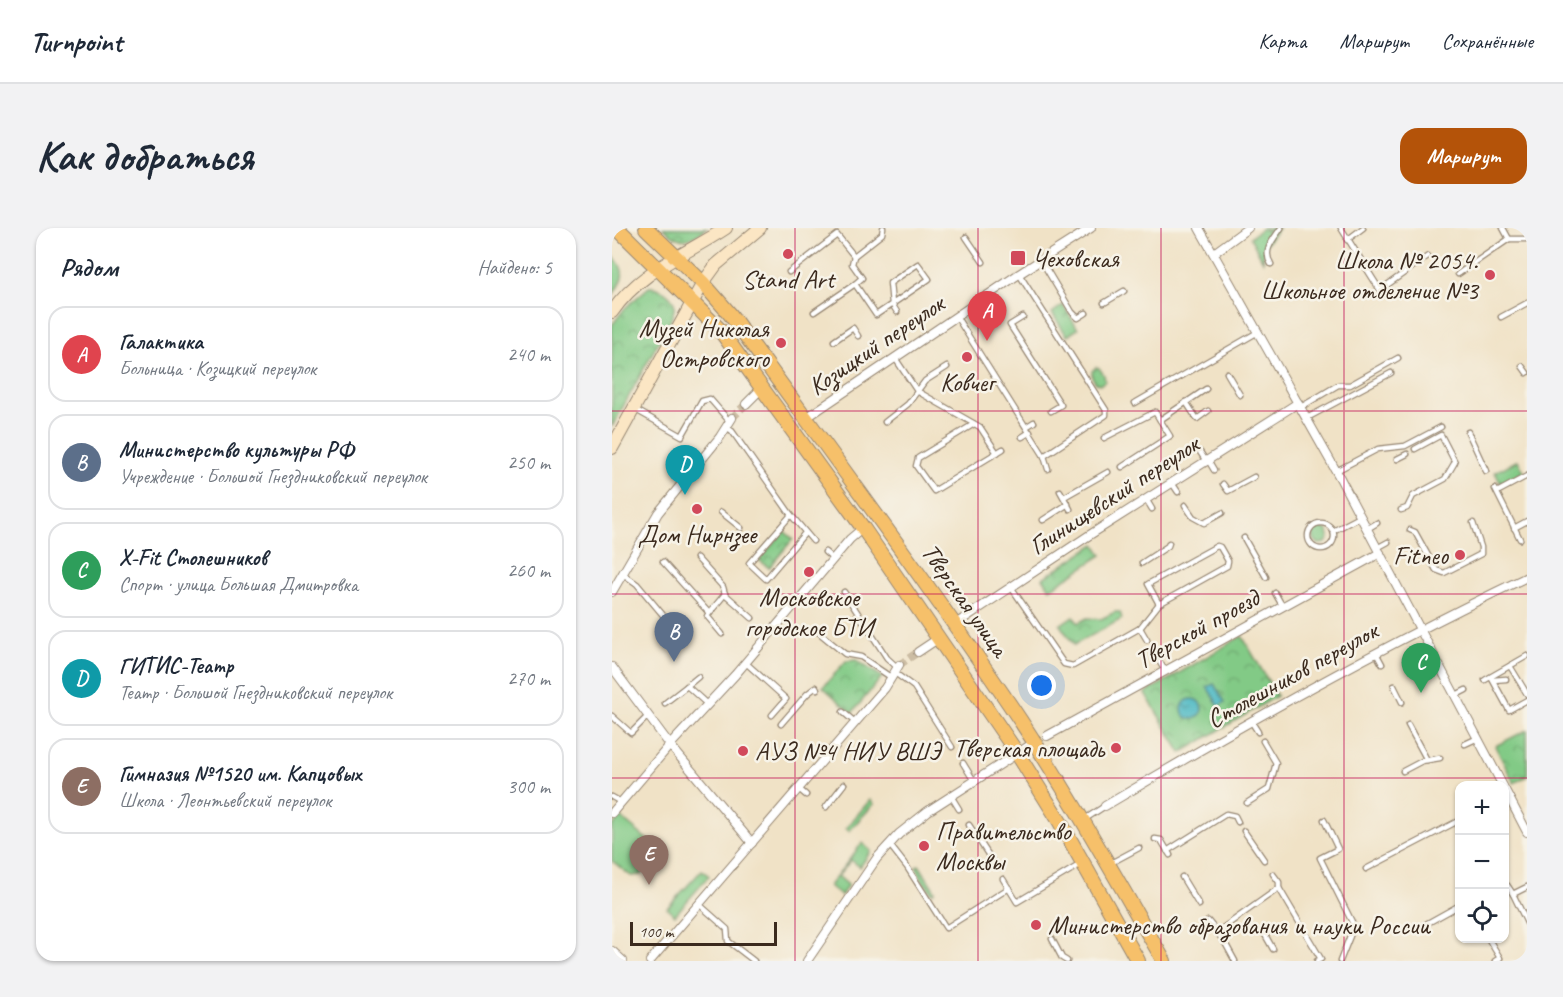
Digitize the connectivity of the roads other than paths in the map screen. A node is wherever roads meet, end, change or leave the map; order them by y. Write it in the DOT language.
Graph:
graph roads {
  1 [pos="617,228"];
  2 [pos="646,228"];
  3 [pos="726,228"];
  4 [pos="760,228"];
  5 [pos="883,228"];
  6 [pos="1091,228"];
  7 [pos="1199,228"];
  8 [pos="1248,228"];
  9 [pos="1281,228"];
  10 [pos="1341,228"];
  11 [pos="1363,228"];
  12 [pos="1503,228"];
  13 [pos="966,237"];
  14 [pos="1527,238"];
  15 [pos="1509,239"];
  16 [pos="1347,240"];
  17 [pos="1214,253"];
  18 [pos="854,256"];
  19 [pos="1428,256"];
  20 [pos="677,258"];
  21 [pos="1041,260"];
  22 [pos="983,262"];
  23 [pos="1270,264"];
  24 [pos="659,268"];
  25 [pos="789,272"];
  26 [pos="1019,274"];
  27 [pos="1458,274"];
  28 [pos="703,283"];
  29 [pos="855,284"];
  30 [pos="1124,291"];
  31 [pos="693,301"];
  32 [pos="1104,303"];
  33 [pos="1527,303"];
  34 [pos="892,304"];
  35 [pos="612,312"];
  36 [pos="814,312"];
  37 [pos="897,312"];
  38 [pos="1086,313"];
  39 [pos="956,316"];
  40 [pos="1023,317"];
  41 [pos="1501,317"];
  42 [pos="1258,332"];
  43 [pos="858,336"];
  44 [pos="834,341"];
  45 [pos="1217,356"];
  46 [pos="895,358"];
  47 [pos="1398,358"];
  48 [pos="1220,362"];
  49 [pos="1522,366"];
  50 [pos="947,368"];
  51 [pos="1227,372"];
  52 [pos="1391,373"];
  53 [pos="1527,374"];
  54 [pos="762,388"];
  55 [pos="1206,389"];
  56 [pos="916,391"];
  57 [pos="1240,395"];
  58 [pos="1186,402"];
  59 [pos="1135,403"];
  60 [pos="746,404"];
  61 [pos="1299,405"];
  62 [pos="634,409"];
  63 [pos="1051,411"];
  64 [pos="1208,411"];
  65 [pos="806,418"];
  66 [pos="1307,418"];
  67 [pos="1160,420"];
  68 [pos="885,422"];
  69 [pos="1034,422"];
  70 [pos="729,423"];
  71 [pos="974,424"];
  72 [pos="1026,427"];
  73 [pos="1441,427"];
  74 [pos="1030,432"];
  75 [pos="1467,432"];
  76 [pos="1022,437"];
  77 [pos="1104,438"];
  78 [pos="612,448"];
  79 [pos="1003,449"];
  80 [pos="1415,449"];
  81 [pos="1200,452"];
  82 [pos="997,453"];
  83 [pos="1407,454"];
  84 [pos="1044,456"];
  85 [pos="1397,459"];
  86 [pos="1207,460"];
  87 [pos="1122,467"];
  88 [pos="1048,469"];
  89 [pos="1214,470"];
  90 [pos="1336,471"];
  91 [pos="1486,471"];
  92 [pos="1108,472"];
  93 [pos="1527,476"];
  94 [pos="1254,477"];
  95 [pos="1172,483"];
  96 [pos="1223,484"];
  97 [pos="1060,491"];
  98 [pos="1178,492"];
  99 [pos="1064,497"];
  100 [pos="1146,499"];
  101 [pos="1185,505"];
  102 [pos="1152,509"];
  103 [pos="1401,510"];
  104 [pos="721,512"];
  105 [pos="1222,513"];
  106 [pos="791,515"];
  107 [pos="1361,517"];
  108 [pos="1043,520"];
  109 [pos="1527,521"];
  110 [pos="1473,523"];
  111 [pos="1377,524"];
  112 [pos="741,528"];
  113 [pos="863,528"];
  114 [pos="1514,528"];
  115 [pos="1367,529"];
  116 [pos="1410,530"];
  117 [pos="1333,531"];
  118 [pos="805,533"];
  119 [pos="1244,538"];
  120 [pos="1520,539"];
  121 [pos="813,541"];
  122 [pos="1388,542"];
  123 [pos="1169,543"];
  124 [pos="1379,550"];
  125 [pos="825,552"];
  126 [pos="697,558"];
  127 [pos="833,559"];
  128 [pos="663,562"];
  129 [pos="749,563"];
  130 [pos="1142,563"];
  131 [pos="745,567"];
  132 [pos="623,574"];
  133 [pos="1266,577"];
  134 [pos="1527,577"];
  135 [pos="1011,587"];
  136 [pos="844,591"];
  137 [pos="612,592"];
  138 [pos="725,594"];
  139 [pos="1275,594"];
  140 [pos="1159,604"];
  141 [pos="1282,607"];
  142 [pos="709,613"];
  143 [pos="752,618"];
  144 [pos="954,625"];
  145 [pos="673,627"];
  146 [pos="1140,628"];
  147 [pos="1421,629"];
  148 [pos="817,631"];
  149 [pos="722,634"];
  150 [pos="939,638"];
  151 [pos="1147,640"];
  152 [pos="918,652"];
  153 [pos="1376,652"];
  154 [pos="1527,656"];
  155 [pos="1158,659"];
  156 [pos="745,662"];
  157 [pos="1382,663"];
  158 [pos="1510,666"];
  159 [pos="896,671"];
  160 [pos="1165,671"];
  161 [pos="613,674"];
  162 [pos="699,677"];
  163 [pos="1492,678"];
  164 [pos="1506,679"];
  165 [pos="1485,680"];
  166 [pos="687,686"];
  167 [pos="1394,686"];
  168 [pos="817,689"];
  169 [pos="1466,690"];
  170 [pos="1527,694"];
  171 [pos="1456,695"];
  172 [pos="1527,700"];
  173 [pos="1402,702"];
  174 [pos="665,703"];
  175 [pos="708,705"];
  176 [pos="843,712"];
  177 [pos="772,715"];
  178 [pos="612,716"];
  179 [pos="648,716"];
  180 [pos="1251,721"];
  181 [pos="856,723"];
  182 [pos="780,724"];
  183 [pos="1408,725"];
  184 [pos="1258,732"];
  185 [pos="1478,738"];
  186 [pos="1041,739"];
  187 [pos="1263,741"];
  188 [pos="1465,744"];
  189 [pos="670,745"];
  190 [pos="952,747"];
  191 [pos="1017,753"];
  192 [pos="1440,758"];
  193 [pos="1427,760"];
  194 [pos="963,763"];
  195 [pos="1403,771"];
  196 [pos="974,781"];
  197 [pos="1500,781"];
  198 [pos="844,784"];
  199 [pos="951,796"];
  200 [pos="612,797"];
  201 [pos="1509,798"];
  202 [pos="621,802"];
  203 [pos="1247,803"];
  204 [pos="1106,806"];
  205 [pos="826,807"];
  206 [pos="959,809"];
  207 [pos="612,813"];
  208 [pos="1084,820"];
  209 [pos="1324,820"];
  210 [pos="1238,822"];
  211 [pos="1455,823"];
  212 [pos="969,825"];
  213 [pos="1244,831"];
  214 [pos="1527,832"];
  215 [pos="1155,839"];
  216 [pos="752,843"];
  217 [pos="889,844"];
  218 [pos="1139,848"];
  219 [pos="1264,860"];
  220 [pos="993,862"];
  221 [pos="1083,862"];
  222 [pos="1110,864"];
  223 [pos="1366,869"];
  224 [pos="1274,874"];
  225 [pos="1182,877"];
  226 [pos="1003,879"];
  227 [pos="1527,887"];
  228 [pos="1009,888"];
  229 [pos="1279,888"];
  230 [pos="1509,888"];
  231 [pos="1513,894"];
  232 [pos="699,906"];
  233 [pos="1199,906"];
  234 [pos="1455,908"];
  235 [pos="1208,921"];
  236 [pos="1527,923"];
  237 [pos="1415,930"];
  238 [pos="1216,932"];
  239 [pos="1264,933"];
  240 [pos="1052,939"];
  241 [pos="1491,943"];
  242 [pos="1273,949"];
  243 [pos="612,951"];
  244 [pos="623,961"];
  245 [pos="650,961"];
  246 [pos="754,961"];
  247 [pos="807,961"];
  248 [pos="1066,961"];
  249 [pos="1138,961"];
  250 [pos="1164,961"];
  251 [pos="1235,961"];
  252 [pos="1317,961"];
  253 [pos="1340,961"];
  254 [pos="1495,961"];
  1 -- 24 [label="main road, Тверская улица"];
  2 -- 20 [label="main road, Тверская улица"];
  3 -- 20 [label="main road"];
  4 -- 28 [label="main road"];
  5 -- 18 [label="lane"];
  6 -- 21 [label="street, Козицкий переулок"];
  7 -- 17 [label="street"];
  8 -- 17 [label="street"];
  9 -- 23 [label="lane"];
  10 -- 16 [label="lane"];
  11 -- 16 [label="lane"];
  12 -- 15 [label="lane"];
  13 -- 22 [label="lane"];
  14 -- 15 [label="lane"];
  15 -- 27 [label="lane"];
  16 -- 19 [label="lane"];
  17 -- 42 [label="street"];
  18 -- 25 [label="lane"];
  18 -- 29 [label="lane"];
  20 -- 24 [label="main road"];
  20 -- 28 [label="main road, Тверская улица"];
  21 -- 26 [label="street, Козицкий переулок"];
  21 -- 38 [label="lane"];
  24 -- 31 [label="main road, Тверская улица"];
  24 -- 35 [label="main road"];
  26 -- 39 [label="street, Козицкий переулок"];
  26 -- 84 [label="lane"];
  28 -- 31 [label="main road"];
  28 -- 65 [label="main road, Тверская улица"];
  29 -- 34 [label="lane"];
  29 -- 36 [label="lane"];
  30 -- 32 [label="lane"];
  31 -- 54 [label="main road, Тверская улица"];
  31 -- 62 [label="main road"];
  33 -- 41 [label="lane"];
  34 -- 34 [label="lane"];
  34 -- 37 [label="lane"];
  39 -- 46 [label="street, Козицкий переулок"];
  39 -- 72 [label="lane"];
  40 -- 63 [label="lane"];
  42 -- 45 [label="lane"];
  42 -- 61 [label="street"];
  43 -- 44 [label="lane"];
  45 -- 48 [label="lane"];
  45 -- 59 [label="lane"];
  46 -- 56 [label="lane"];
  46 -- 65 [label="street, Козицкий переулок"];
  47 -- 61 [label="lane"];
  49 -- 53 [label="lane"];
  50 -- 56 [label="lane"];
  51 -- 57 [label="lane"];
  52 -- 66 [label="lane"];
  54 -- 60 [label="street"];
  54 -- 113 [label="main road, Тверская улица"];
  55 -- 58 [label="lane"];
  56 -- 68 [label="lane"];
  56 -- 71 [label="lane"];
  58 -- 64 [label="lane"];
  58 -- 67 [label="lane"];
  61 -- 66 [label="street"];
  61 -- 86 [label="street, Глинищевский переулок"];
  62 -- 70 [label="lane"];
  62 -- 78 [label="main road"];
  65 -- 144 [label="main road, Тверская улица"];
  66 -- 90 [label="street"];
  67 -- 77 [label="lane"];
  67 -- 87 [label="lane"];
  69 -- 72 [label="lane"];
  70 -- 106 [label="lane"];
  70 -- 132 [label="street"];
  71 -- 82 [label="lane"];
  71 -- 82 [label="lane"];
  72 -- 74 [label="lane"];
  73 -- 90 [label="lane"];
  74 -- 76 [label="lane"];
  74 -- 84 [label="lane"];
  75 -- 91 [label="lane"];
  79 -- 82 [label="lane"];
  80 -- 103 [label="lane"];
  81 -- 86 [label="lane"];
  83 -- 85 [label="lane"];
  84 -- 88 [label="lane"];
  86 -- 89 [label="lane"];
  86 -- 95 [label="street, Глинищевский переулок"];
  90 -- 107 [label="street"];
  92 -- 99 [label="lane"];
  93 -- 114 [label="lane"];
  94 -- 96 [label="lane"];
  95 -- 98 [label="lane"];
  95 -- 100 [label="street, Глинищевский переулок"];
  97 -- 99 [label="lane"];
  99 -- 108 [label="lane"];
  100 -- 102 [label="lane"];
  100 -- 135 [label="street, Глинищевский переулок"];
  101 -- 105 [label="lane"];
  104 -- 112 [label="lane"];
  106 -- 118 [label="lane"];
  106 -- 129 [label="lane"];
  107 -- 115 [label="street"];
  107 -- 117 [label="lane"];
  109 -- 114 [label="lane"];
  110 -- 116 [label="lane"];
  111 -- 115 [label="lane"];
  113 -- 127 [label="street"];
  113 -- 150 [label="main road, Тверская улица"];
  114 -- 120 [label="lane"];
  115 -- 124 [label="street"];
  117 -- 117 [label="lane"];
  118 -- 121 [label="lane"];
  118 -- 129 [label="lane"];
  119 -- 133 [label="lane"];
  122 -- 124 [label="lane"];
  123 -- 130 [label="lane"];
  124 -- 141 [label="street, Тверской проезд"];
  124 -- 147 [label="street"];
  125 -- 127 [label="lane"];
  126 -- 138 [label="lane"];
  127 -- 156 [label="street"];
  128 -- 142 [label="lane"];
  129 -- 131 [label="lane"];
  132 -- 137 [label="street"];
  132 -- 145 [label="lane"];
  134 -- 147 [label="street, Столешников переулок"];
  135 -- 144 [label="street, Глинищевский переулок"];
  135 -- 146 [label="lane"];
  136 -- 159 [label="lane"];
  138 -- 142 [label="lane"];
  138 -- 143 [label="lane"];
  139 -- 141 [label="lane"];
  140 -- 140 [label="lane"];
  140 -- 146 [label="lane"];
  141 -- 160 [label="street, Тверской проезд"];
  142 -- 149 [label="lane"];
  144 -- 186 [label="main road, Тверская улица"];
  146 -- 151 [label="lane"];
  147 -- 153 [label="street, Столешников переулок"];
  147 -- 171 [label="street"];
  148 -- 159 [label="lane"];
  150 -- 152 [label="street"];
  150 -- 191 [label="main road, Тверская улица"];
  153 -- 157 [label="lane"];
  153 -- 180 [label="street, Столешников переулок"];
  154 -- 158 [label="lane"];
  155 -- 160 [label="lane"];
  156 -- 175 [label="street"];
  156 -- 177 [label="lane"];
  158 -- 163 [label="lane"];
  158 -- 170 [label="lane"];
  159 -- 181 [label="street"];
  159 -- 190 [label="lane"];
  160 -- 186 [label="street, Тверской проезд"];
  161 -- 179 [label="street"];
  162 -- 166 [label="lane"];
  163 -- 164 [label="lane"];
  163 -- 165 [label="lane"];
  163 -- 172 [label="lane"];
  166 -- 174 [label="lane"];
  166 -- 175 [label="lane"];
  167 -- 173 [label="lane"];
  168 -- 182 [label="lane"];
  169 -- 171 [label="lane"];
  171 -- 185 [label="street"];
  175 -- 189 [label="street"];
  176 -- 181 [label="lane"];
  178 -- 179 [label="lane"];
  179 -- 189 [label="street"];
  180 -- 184 [label="lane"];
  180 -- 204 [label="street, Столешников переулок"];
  181 -- 216 [label="street"];
  183 -- 193 [label="lane"];
  185 -- 188 [label="lane"];
  185 -- 197 [label="street"];
  186 -- 191 [label="street, Тверской проезд"];
  186 -- 208 [label="main road, Тверская улица"];
  187 -- 203 [label="lane"];
  189 -- 202 [label="street"];
  189 -- 216 [label="street"];
  191 -- 196 [label="street, Тверской проезд"];
  191 -- 221 [label="main road, Тверская улица"];
  192 -- 193 [label="lane"];
  193 -- 195 [label="lane"];
  194 -- 196 [label="lane"];
  196 -- 199 [label="street, Тверской проезд"];
  198 -- 205 [label="lane"];
  199 -- 206 [label="lane"];
  199 -- 217 [label="street, Тверской проезд"];
  200 -- 202 [label="lane"];
  201 -- 214 [label="street"];
  202 -- 207 [label="street"];
  204 -- 208 [label="lane, Столешников переулок"];
  208 -- 222 [label="main road, Тверская улица"];
  209 -- 253 [label="lane"];
  210 -- 215 [label="lane"];
  211 -- 223 [label="lane"];
  212 -- 220 [label="lane"];
  213 -- 219 [label="lane"];
  216 -- 232 [label="street"];
  217 -- 228 [label="lane"];
  217 -- 247 [label="street, Тверской проезд"];
  218 -- 222 [label="lane"];
  221 -- 228 [label="lane"];
  221 -- 249 [label="main road, Тверская улица"];
  222 -- 250 [label="main road, Тверская улица"];
  224 -- 229 [label="lane"];
  225 -- 233 [label="lane"];
  226 -- 228 [label="lane"];
  227 -- 231 [label="lane"];
  229 -- 238 [label="lane"];
  229 -- 252 [label="lane"];
  230 -- 231 [label="lane"];
  231 -- 236 [label="lane"];
  232 -- 245 [label="street"];
  232 -- 246 [label="lane"];
  234 -- 237 [label="lane"];
  235 -- 238 [label="lane"];
  238 -- 251 [label="lane"];
  239 -- 242 [label="lane"];
  240 -- 248 [label="lane"];
  241 -- 254 [label="lane"];
  243 -- 244 [label="street"];
}
